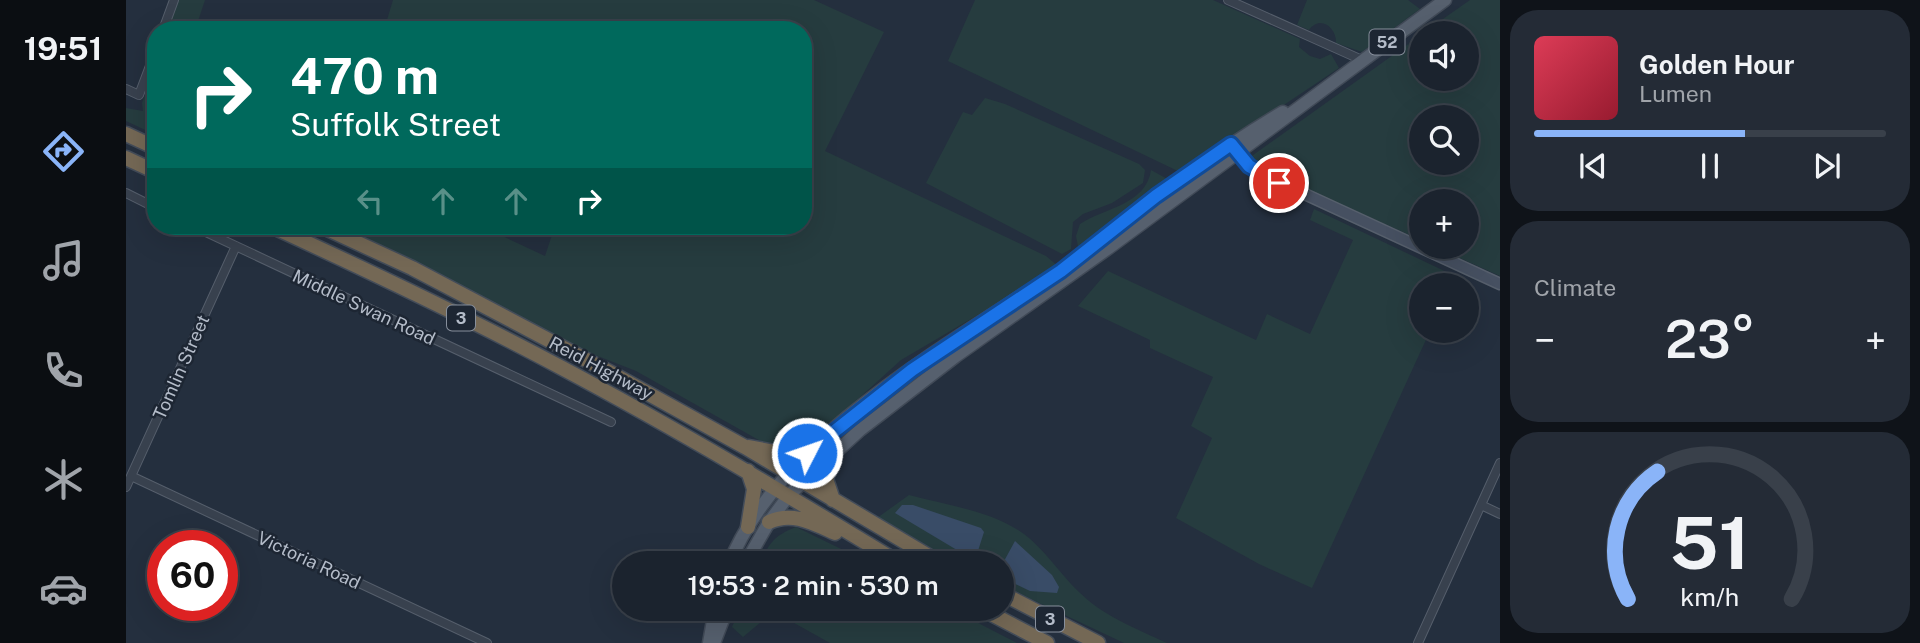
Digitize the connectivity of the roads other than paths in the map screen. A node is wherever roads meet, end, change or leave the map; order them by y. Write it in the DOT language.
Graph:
graph roads {
  1 [pos="174,0"];
  2 [pos="1228,0"];
  3 [pos="1445,0"];
  4 [pos="166,21"];
  5 [pos="1362,60"];
  6 [pos="147,74"];
  7 [pos="126,89"];
  8 [pos="126,134"];
  9 [pos="147,144"];
  10 [pos="1234,149"];
  11 [pos="126,158"];
  12 [pos="147,168"];
  13 [pos="126,193"];
  14 [pos="147,204"];
  15 [pos="212,235"];
  16 [pos="291,235"];
  17 [pos="340,235"];
  18 [pos="236,246"];
  19 [pos="1500,284"];
  20 [pos="611,422"];
  21 [pos="744,447"];
  22 [pos="835,452"];
  23 [pos="807,453"];
  24 [pos="1500,463"];
  25 [pos="748,471"];
  26 [pos="789,474"];
  27 [pos="131,477"];
  28 [pos="802,482"];
  29 [pos="126,487"];
  30 [pos="782,492"];
  31 [pos="833,500"];
  32 [pos="1481,505"];
  33 [pos="1500,514"];
  34 [pos="769,522"];
  35 [pos="748,527"];
  36 [pos="853,535"];
  37 [pos="736,551"];
  38 [pos="752,551"];
  39 [pos="879,551"];
  40 [pos="920,551"];
  41 [pos="1014,600"];
  42 [pos="713,621"];
  43 [pos="722,621"];
  44 [pos="1005,621"];
  45 [pos="487,643"];
  46 [pos="709,643"];
  47 [pos="714,643"];
  48 [pos="1047,643"];
  49 [pos="1098,643"];
  50 [pos="1418,643"];
  1 -- 4 [label="street"];
  2 -- 5 [label="street"];
  3 -- 5 [label="main road, 52"];
  5 -- 10 [label="main road, 52"];
  6 -- 7 [label="street"];
  8 -- 9 [label="highway"];
  10 -- 19 [label="street"];
  10 -- 22 [label="main road, 52"];
  10 -- 23 [label="main road, 52"];
  11 -- 12 [label="highway"];
  13 -- 14 [label="street"];
  15 -- 18 [label="street, Middle Swan Road"];
  16 -- 25 [label="highway, Reid Highway / 3"];
  17 -- 21 [label="highway, Reid Highway / 3"];
  18 -- 20 [label="street, Middle Swan Road"];
  18 -- 27 [label="street, Tomlin Street"];
  21 -- 23 [label="highway"];
  21 -- 26 [label="highway, Reid Highway / 3"];
  22 -- 28 [label="main road, 52"];
  22 -- 31 [label="highway"];
  23 -- 26 [label="main road, 52"];
  24 -- 32 [label="street"];
  25 -- 30 [label="highway, Reid Highway / 3"];
  25 -- 35 [label="highway"];
  26 -- 28 [label="highway, Reid Highway / 3"];
  26 -- 30 [label="main road, 52"];
  27 -- 29 [label="street, Tomlin Street"];
  27 -- 45 [label="street, Victoria Road"];
  28 -- 30 [label="main road, 52"];
  28 -- 31 [label="highway, Reid Highway / 3"];
  30 -- 34 [label="main road, 52"];
  30 -- 35 [label="main road, 52"];
  30 -- 36 [label="highway, Reid Highway / 3"];
  31 -- 40 [label="highway, Reid Highway / 3"];
  32 -- 33 [label="street"];
  32 -- 50 [label="street"];
  34 -- 36 [label="highway"];
  34 -- 38 [label="main road, 52"];
  35 -- 37 [label="main road, 52"];
  36 -- 39 [label="highway, Reid Highway / 3"];
  41 -- 49 [label="highway, 3"];
  42 -- 46 [label="main road"];
  43 -- 47 [label="main road"];
  44 -- 48 [label="highway, 3"];
}
